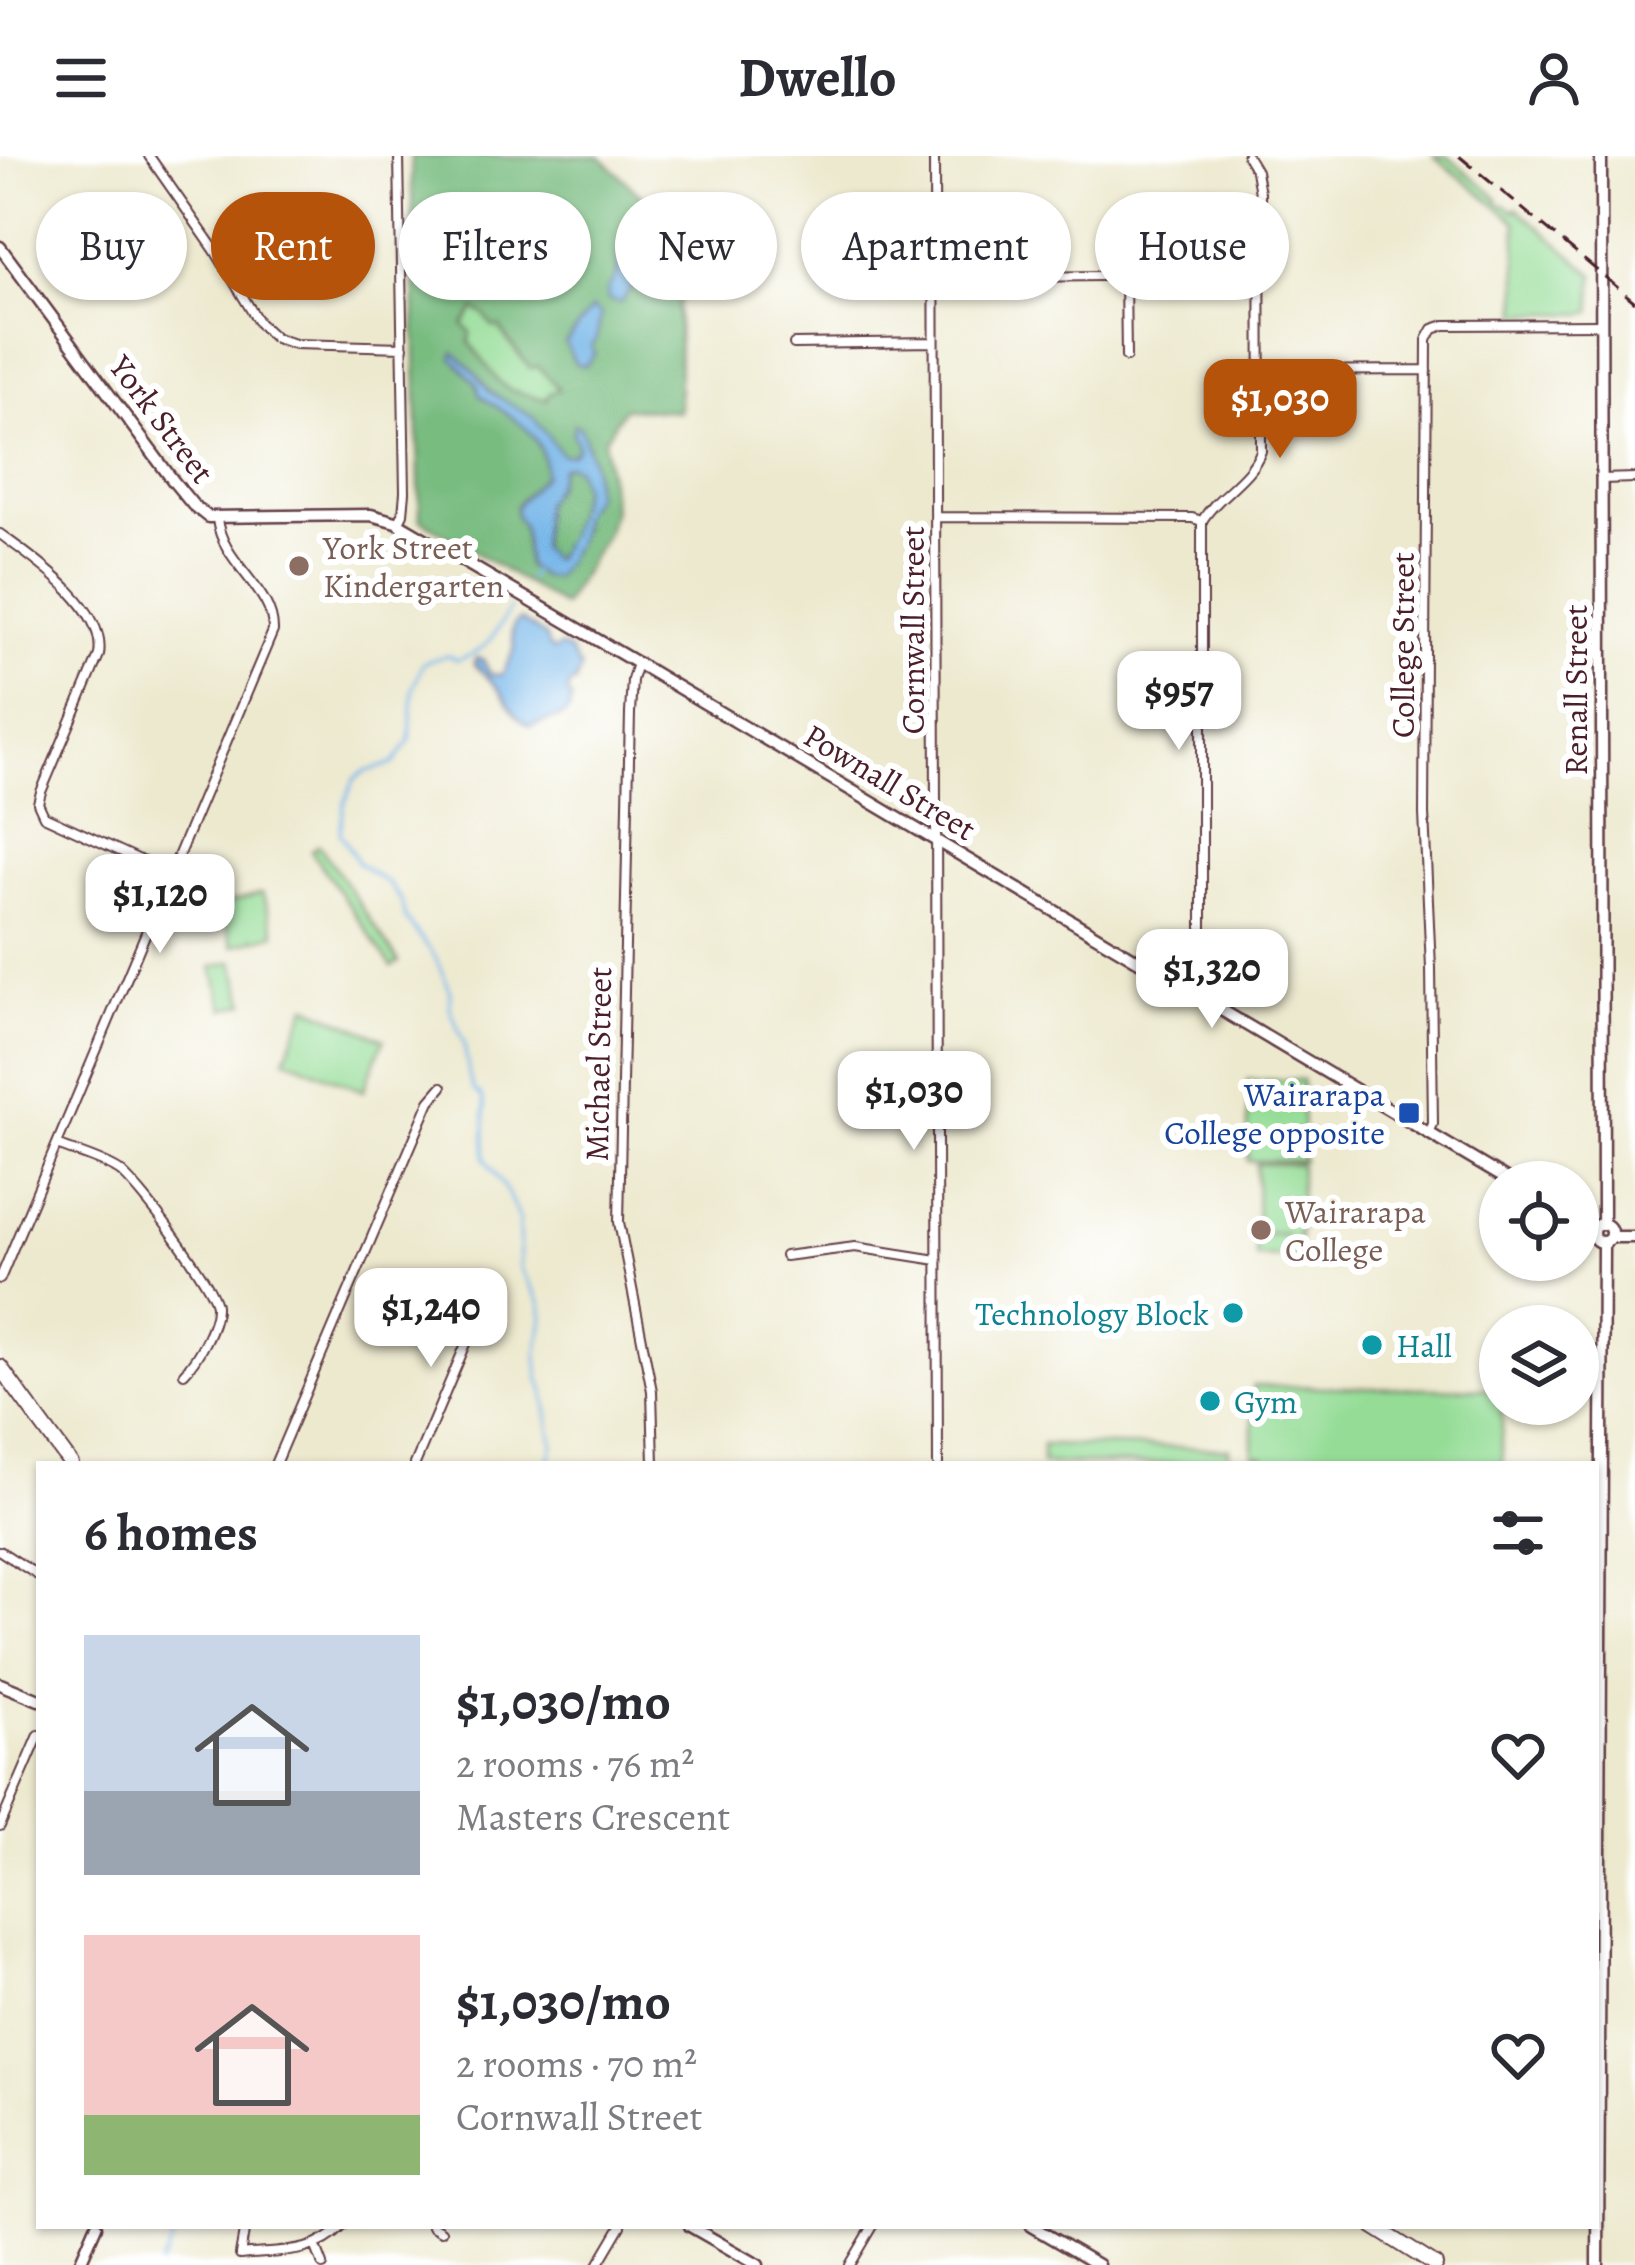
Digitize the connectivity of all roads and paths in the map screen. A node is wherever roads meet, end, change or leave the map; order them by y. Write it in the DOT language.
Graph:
graph roads {
  1 [pos="149,156"];
  2 [pos="399,156"];
  3 [pos="934,156"];
  4 [pos="1247,156"];
  5 [pos="1601,156"];
  6 [pos="934,192"];
  7 [pos="1260,192"];
  8 [pos="0,247"];
  9 [pos="935,300"];
  10 [pos="1125,300"];
  11 [pos="1260,300"];
  12 [pos="1602,325"];
  13 [pos="934,342"];
  14 [pos="794,344"];
  15 [pos="403,346"];
  16 [pos="1126,357"];
  17 [pos="1261,370"];
  18 [pos="1426,370"];
  19 [pos="1601,478"];
  20 [pos="1635,478"];
  21 [pos="936,517"];
  22 [pos="217,519"];
  23 [pos="1202,521"];
  24 [pos="398,524"];
  25 [pos="0,534"];
  26 [pos="638,663"];
  27 [pos="936,842"];
  28 [pos="170,874"];
  29 [pos="1198,996"];
  30 [pos="442,1087"];
  31 [pos="1429,1133"];
  32 [pos="57,1144"];
  33 [pos="1598,1161"];
  34 [pos="1479,1163"];
  35 [pos="1599,1227"];
  36 [pos="1635,1237"];
  37 [pos="1607,1240"];
  38 [pos="785,1256"];
  39 [pos="937,1260"];
  40 [pos="0,1279"];
  41 [pos="488,1292"];
  42 [pos="0,1366"];
  43 [pos="184,1372"];
  44 [pos="68,1461"];
  45 [pos="276,1461"];
  46 [pos="416,1461"];
  47 [pos="654,1461"];
  48 [pos="938,1461"];
  49 [pos="0,1551"];
  50 [pos="36,1574"];
  51 [pos="0,1684"];
  52 [pos="36,1699"];
  53 [pos="36,1742"];
  54 [pos="0,1826"];
  55 [pos="1599,2151"];
  56 [pos="95,2229"];
  57 [pos="244,2229"];
  58 [pos="340,2229"];
  59 [pos="619,2229"];
  60 [pos="695,2229"];
  61 [pos="871,2229"];
  62 [pos="1036,2229"];
  63 [pos="1378,2229"];
  64 [pos="1598,2229"];
  65 [pos="316,2247"];
  66 [pos="79,2265"];
  67 [pos="323,2265"];
  68 [pos="598,2265"];
  69 [pos="758,2265"];
  70 [pos="850,2265"];
  71 [pos="1098,2265"];
  72 [pos="1435,2265"];
  73 [pos="1598,2265"];
  1 -- 15 [label="street"];
  2 -- 15 [label="street"];
  3 -- 6 [label="street, Cornwall Street"];
  4 -- 7 [label="street"];
  5 -- 12 [label="street, Renall Street"];
  8 -- 22 [label="street, York Street"];
  9 -- 13 [label="street, Cornwall Street"];
  10 -- 16 [label="street"];
  11 -- 17 [label="street"];
  12 -- 18 [label="street, College Street"];
  12 -- 19 [label="street, Renall Street"];
  13 -- 14 [label="street"];
  13 -- 21 [label="street, Cornwall Street"];
  15 -- 24 [label="street"];
  17 -- 18 [label="street"];
  17 -- 23 [label="street"];
  18 -- 31 [label="street, College Street"];
  19 -- 20 [label="street"];
  19 -- 33 [label="street, Renall Street"];
  21 -- 23 [label="street"];
  21 -- 27 [label="street, Cornwall Street"];
  22 -- 24 [label="street, Pownall Street"];
  22 -- 28 [label="street, York Street"];
  23 -- 29 [label="street"];
  24 -- 26 [label="street, Pownall Street"];
  25 -- 28 [label="street"];
  26 -- 27 [label="street, Pownall Street"];
  26 -- 47 [label="street, Michael Street"];
  27 -- 29 [label="street, Pownall Street"];
  27 -- 39 [label="street, Cornwall Street"];
  28 -- 32 [label="street"];
  29 -- 31 [label="street, Pownall Street"];
  30 -- 45 [label="street"];
  31 -- 34 [label="street, Pownall Street"];
  32 -- 40 [label="street"];
  32 -- 43 [label="street"];
  35 -- 37 [label="street"];
  36 -- 37 [label="street"];
  37 -- 55 [label="street"];
  38 -- 39 [label="street"];
  39 -- 48 [label="street, Cornwall Street"];
  41 -- 46 [label="street"];
  42 -- 44 [label="highway"];
  49 -- 50 [label="street"];
  51 -- 52 [label="street"];
  53 -- 54 [label="street"];
  56 -- 66 [label="street"];
  57 -- 65 [label="street"];
  58 -- 65 [label="street"];
  59 -- 68 [label="street"];
  60 -- 69 [label="street"];
  61 -- 70 [label="street"];
  62 -- 71 [label="street"];
  63 -- 72 [label="highway"];
  64 -- 73 [label="street"];
  65 -- 67 [label="street"];
}
